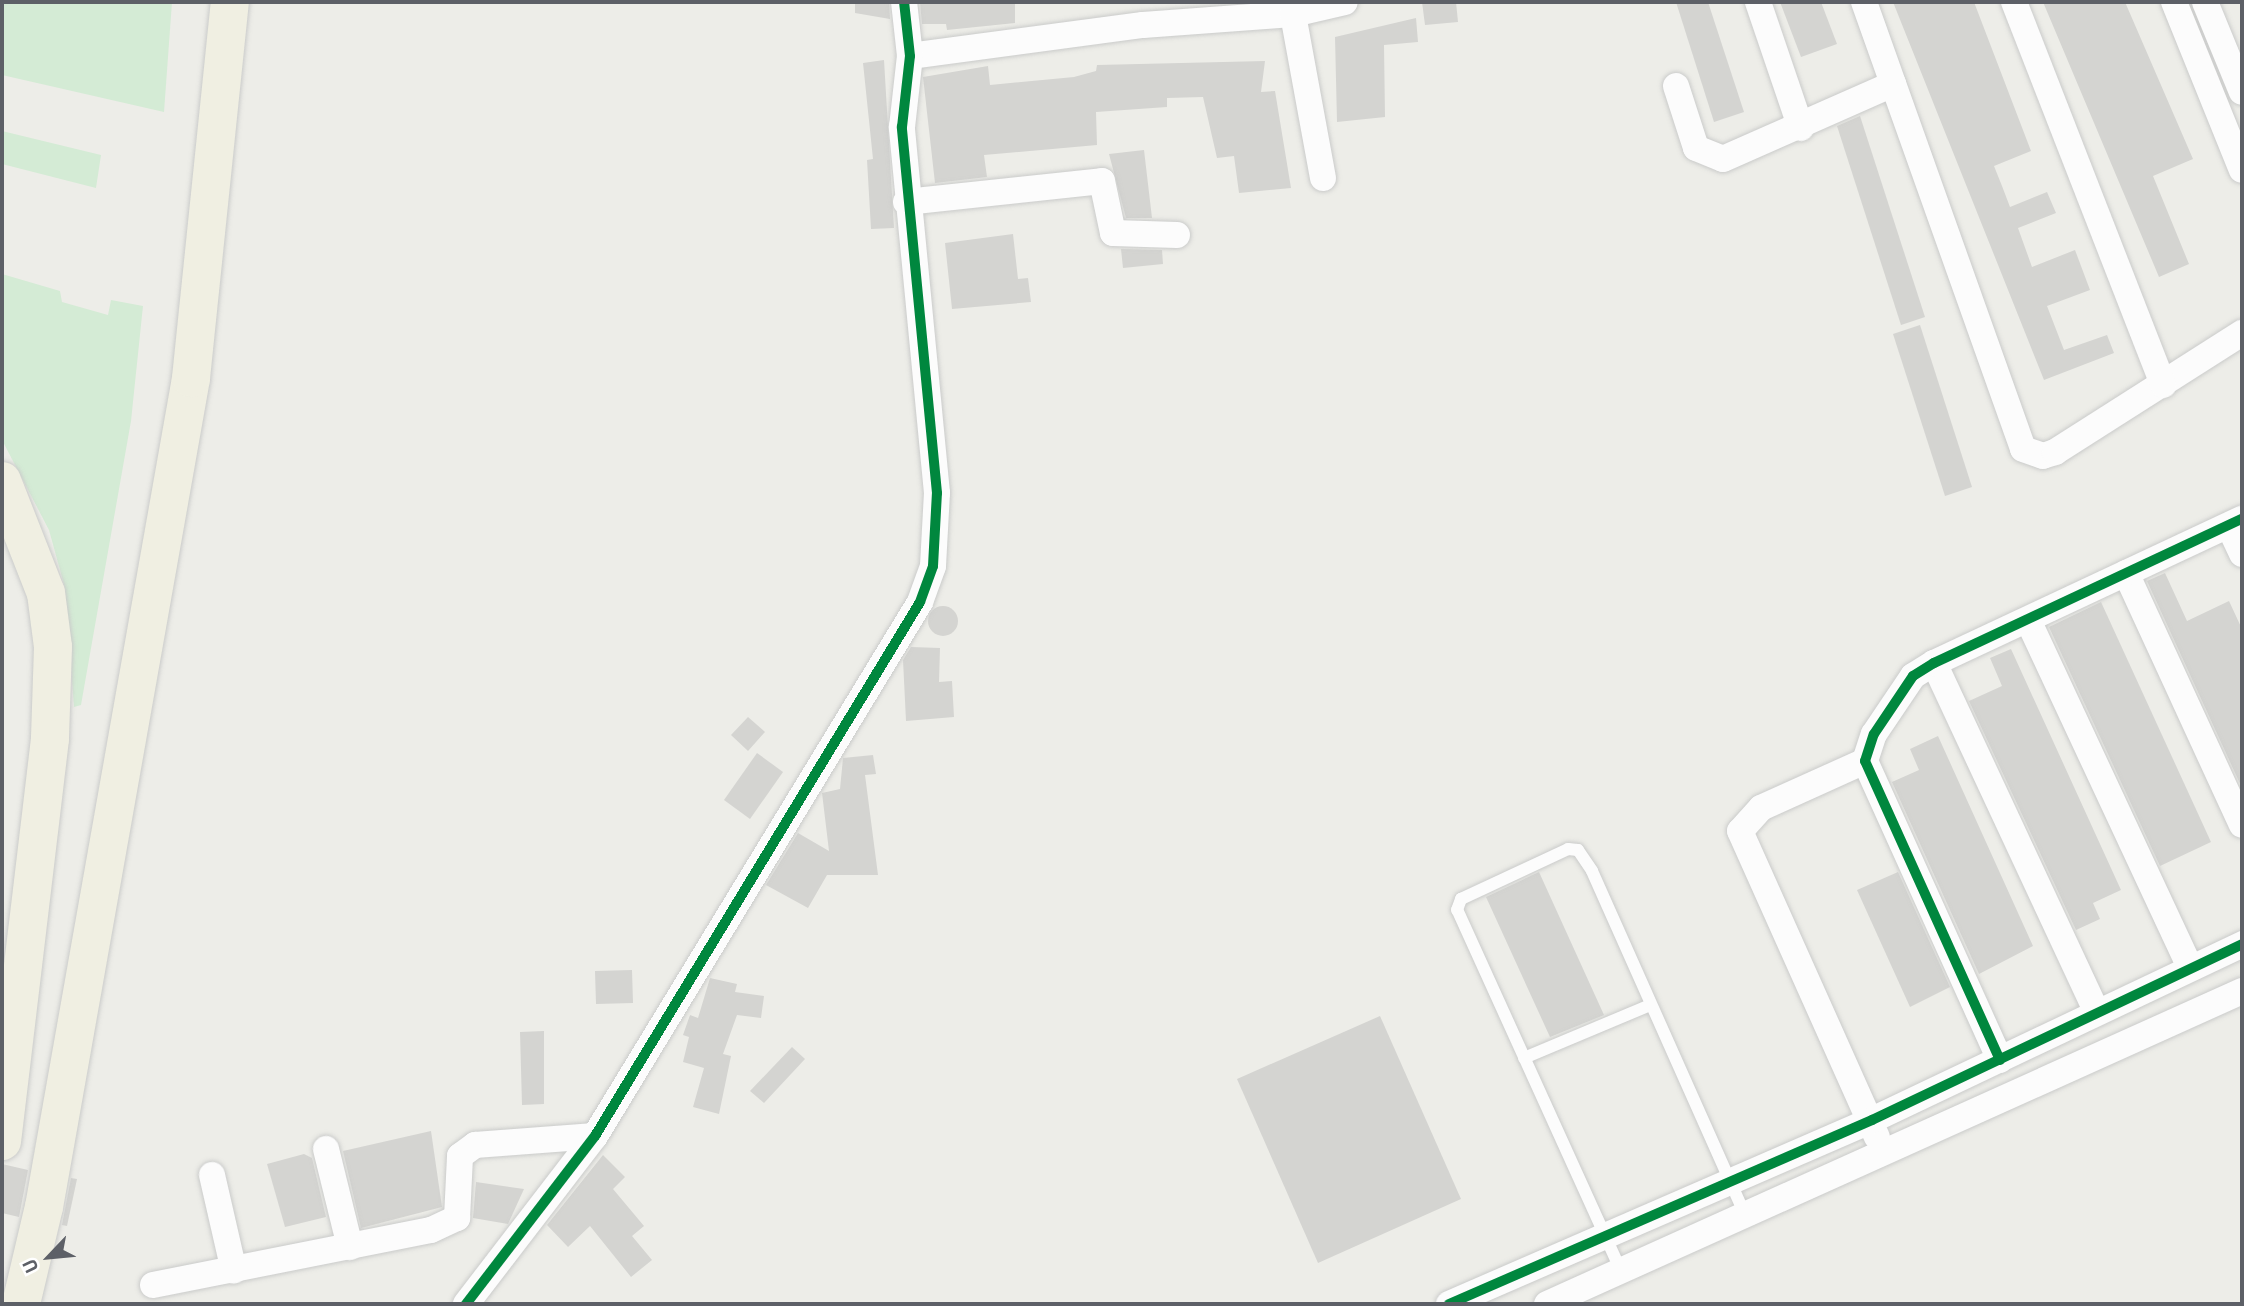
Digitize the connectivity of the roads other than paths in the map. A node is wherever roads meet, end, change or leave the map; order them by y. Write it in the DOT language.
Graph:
graph roads {
  1 [pos="230,2"];
  2 [pos="904,2"];
  3 [pos="1345,2"];
  4 [pos="1758,2"];
  5 [pos="1864,2"];
  6 [pos="2014,2"];
  7 [pos="2174,2"];
  8 [pos="2205,2"];
  9 [pos="1293,8"];
  10 [pos="1141,13"];
  11 [pos="910,55"];
  12 [pos="1893,84"];
  13 [pos="1676,86"];
  14 [pos="2241,89"];
  15 [pos="2214,98"];
  16 [pos="1801,128"];
  17 [pos="2242,170"];
  18 [pos="1323,178"];
  19 [pos="906,202"];
  20 [pos="1177,235"];
  21 [pos="2242,333"];
  22 [pos="2163,385"];
  23 [pos="2,481"];
  24 [pos="2236,523"];
  25 [pos="2242,554"];
  26 [pos="2126,573"];
  27 [pos="2028,620"];
  28 [pos="1934,663"];
  29 [pos="1865,761"];
  30 [pos="2242,825"];
  31 [pos="2242,944"];
  32 [pos="2190,967"];
  33 [pos="2242,991"];
  34 [pos="1650,1005"];
  35 [pos="2097,1012"];
  36 [pos="2039,1040"];
  37 [pos="1524,1058"];
  38 [pos="2000,1060"];
  39 [pos="2054,1078"];
  40 [pos="1872,1120"];
  41 [pos="595,1136"];
  42 [pos="2,1141"];
  43 [pos="327,1149"];
  44 [pos="1882,1152"];
  45 [pos="212,1175"];
  46 [pos="1730,1182"];
  47 [pos="1745,1215"];
  48 [pos="1606,1234"];
  49 [pos="351,1247"];
  50 [pos="234,1270"];
  51 [pos="1622,1273"];
  52 [pos="153,1285"];
  53 [pos="21,1304"];
  54 [pos="466,1304"];
  55 [pos="1449,1304"];
  56 [pos="1546,1304"];
  1 -- 53 [label="highway"];
  2 -- 11 [label="street"];
  3 -- 9 [label="street"];
  4 -- 16 [label="street"];
  5 -- 12 [label="street"];
  6 -- 22 [label="street"];
  7 -- 15 [label="street"];
  8 -- 14 [label="street"];
  9 -- 10 [label="street"];
  9 -- 18 [label="street"];
  10 -- 11 [label="street"];
  11 -- 19 [label="street"];
  12 -- 16 [label="street"];
  12 -- 22 [label="street"];
  13 -- 16 [label="street"];
  14 -- 15 [label="street"];
  15 -- 17 [label="street"];
  19 -- 20 [label="street"];
  19 -- 41 [label="street"];
  21 -- 22 [label="street"];
  23 -- 42 [label="highway"];
  24 -- 25 [label="street"];
  24 -- 26 [label="street"];
  26 -- 27 [label="street"];
  26 -- 30 [label="street"];
  27 -- 28 [label="street"];
  27 -- 32 [label="street"];
  28 -- 29 [label="street"];
  28 -- 35 [label="street"];
  29 -- 38 [label="street"];
  29 -- 40 [label="street"];
  31 -- 32 [label="street"];
  32 -- 35 [label="street"];
  33 -- 39 [label="street"];
  34 -- 37 [label="lane"];
  34 -- 37 [label="lane"];
  34 -- 46 [label="lane"];
  35 -- 36 [label="street"];
  36 -- 38 [label="street"];
  36 -- 39 [label="street"];
  37 -- 48 [label="lane"];
  38 -- 40 [label="street"];
  39 -- 44 [label="street"];
  40 -- 44 [label="street"];
  40 -- 46 [label="street"];
  41 -- 49 [label="street"];
  41 -- 54 [label="street"];
  43 -- 49 [label="street"];
  44 -- 47 [label="street"];
  45 -- 50 [label="street"];
  46 -- 47 [label="lane"];
  46 -- 48 [label="street"];
  47 -- 51 [label="street"];
  48 -- 51 [label="lane"];
  48 -- 55 [label="street"];
  49 -- 50 [label="street"];
  50 -- 52 [label="street"];
  51 -- 56 [label="street"];
}
